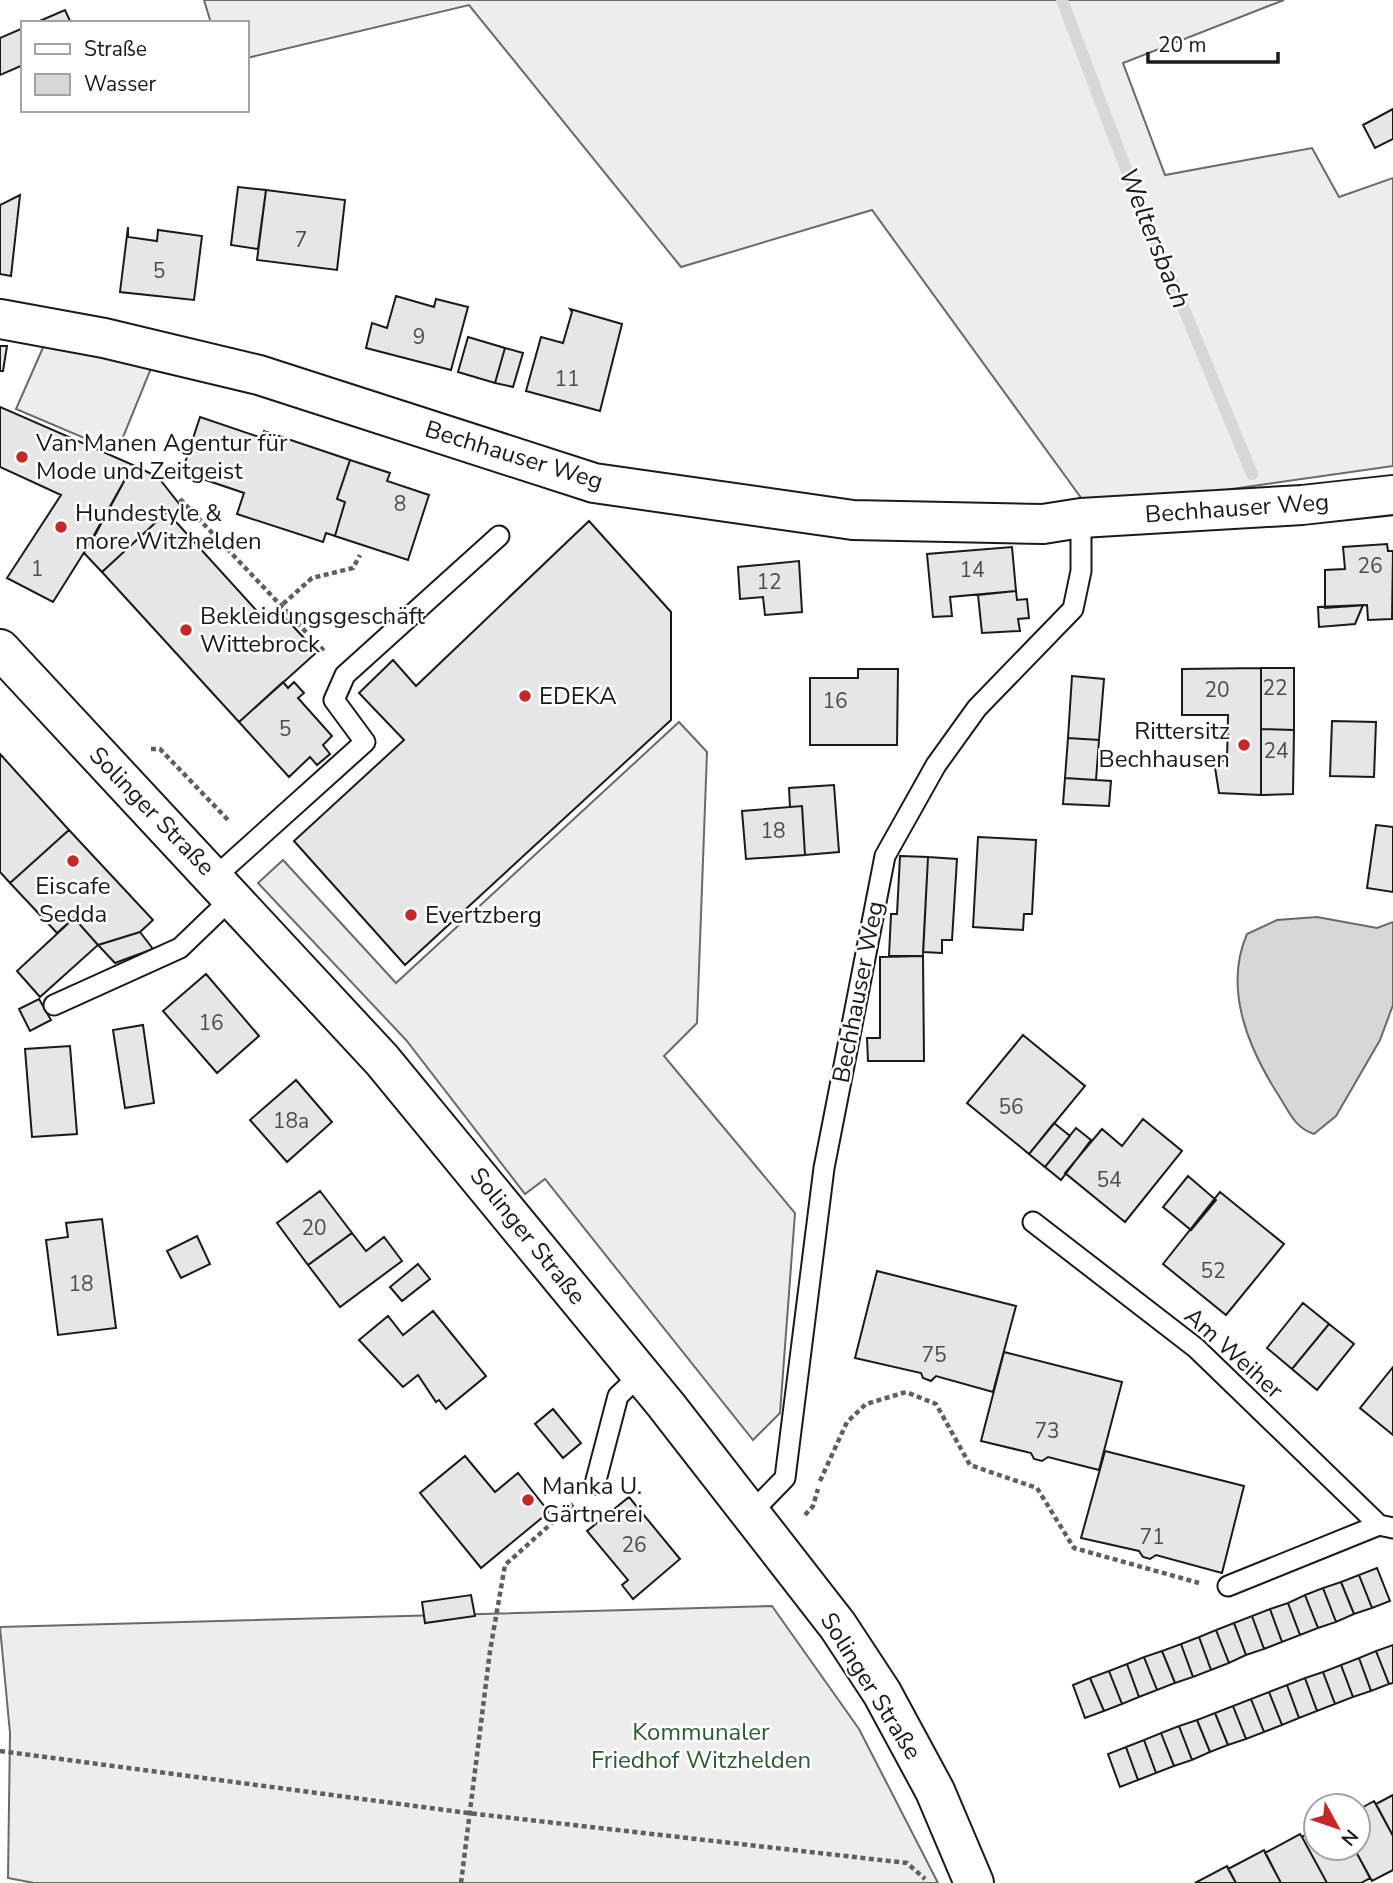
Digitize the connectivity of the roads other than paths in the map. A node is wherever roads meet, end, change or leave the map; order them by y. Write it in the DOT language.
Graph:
graph roads {
  1 [pos="0,319"];
  2 [pos="1393,495"];
  3 [pos="1081,518"];
  4 [pos="499,536"];
  5 [pos="0,649"];
  6 [pos="224,887"];
  7 [pos="54,1004"];
  8 [pos="1033,1222"];
  9 [pos="641,1374"];
  10 [pos="594,1484"];
  11 [pos="750,1514"];
  12 [pos="1386,1526"];
  13 [pos="1228,1586"];
  14 [pos="974,1883"];
  1 -- 3 [label="main road, Bechhauser Weg"];
  2 -- 3 [label="main road, Bechhauser Weg"];
  3 -- 11 [label="lane, Bechhauser Weg"];
  4 -- 6 [label="lane"];
  5 -- 6 [label="main road, Solinger Straße"];
  6 -- 7 [label="lane"];
  6 -- 9 [label="main road, Solinger Straße"];
  8 -- 12 [label="lane, Am Weiher"];
  9 -- 10 [label="lane"];
  9 -- 11 [label="main road, Solinger Straße"];
  11 -- 14 [label="main road, Solinger Straße"];
  12 -- 13 [label="lane"];
}
